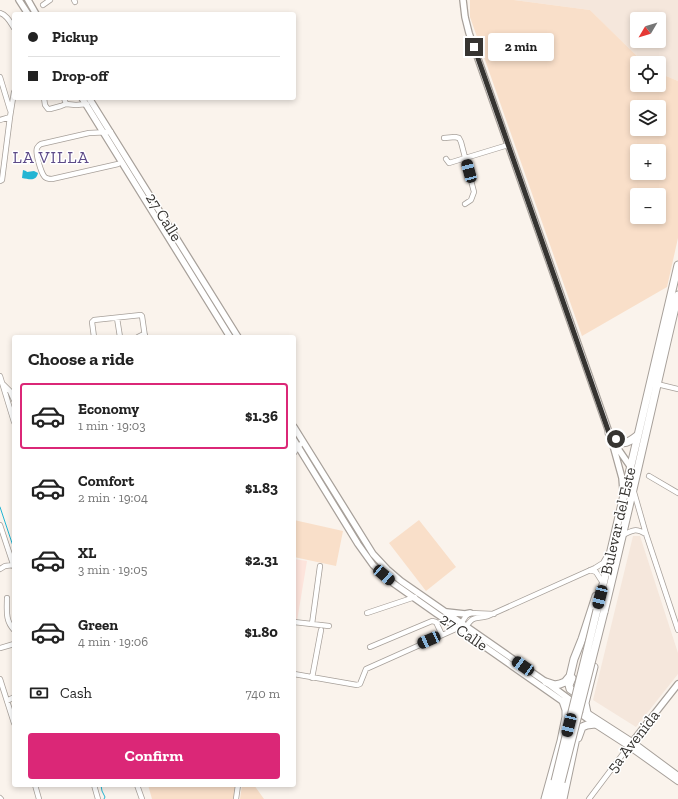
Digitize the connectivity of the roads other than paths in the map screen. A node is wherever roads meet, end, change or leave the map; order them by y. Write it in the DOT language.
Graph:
graph roads {
  1 [pos="19,0"];
  2 [pos="28,0"];
  3 [pos="50,0"];
  4 [pos="463,0"];
  5 [pos="43,5"];
  6 [pos="27,12"];
  7 [pos="35,12"];
  8 [pos="0,13"];
  9 [pos="12,25"];
  10 [pos="0,77"];
  11 [pos="13,100"];
  12 [pos="44,100"];
  13 [pos="65,100"];
  14 [pos="83,100"];
  15 [pos="90,100"];
  16 [pos="66,104"];
  17 [pos="85,104"];
  18 [pos="92,104"];
  19 [pos="10,114"];
  20 [pos="0,120"];
  21 [pos="105,124"];
  22 [pos="101,130"];
  23 [pos="111,132"];
  24 [pos="444,138"];
  25 [pos="508,145"];
  26 [pos="465,157"];
  27 [pos="446,159"];
  28 [pos="118,164"];
  29 [pos="0,181"];
  30 [pos="465,204"];
  31 [pos="161,213"];
  32 [pos="154,215"];
  33 [pos="678,265"];
  34 [pos="678,295"];
  35 [pos="117,318"];
  36 [pos="229,323"];
  37 [pos="94,335"];
  38 [pos="120,335"];
  39 [pos="145,335"];
  40 [pos="227,335"];
  41 [pos="228,335"];
  42 [pos="237,335"];
  43 [pos="0,376"];
  44 [pos="1,381"];
  45 [pos="657,384"];
  46 [pos="678,389"];
  47 [pos="12,391"];
  48 [pos="12,416"];
  49 [pos="296,430"];
  50 [pos="610,435"];
  51 [pos="642,435"];
  52 [pos="303,442"];
  53 [pos="296,443"];
  54 [pos="298,446"];
  55 [pos="296,450"];
  56 [pos="630,467"];
  57 [pos="636,476"];
  58 [pos="649,476"];
  59 [pos="633,489"];
  60 [pos="678,493"];
  61 [pos="623,497"];
  62 [pos="0,525"];
  63 [pos="646,534"];
  64 [pos="623,535"];
  65 [pos="612,547"];
  66 [pos="371,556"];
  67 [pos="607,556"];
  68 [pos="617,556"];
  69 [pos="12,563"];
  70 [pos="12,566"];
  71 [pos="320,566"];
  72 [pos="385,567"];
  73 [pos="0,569"];
  74 [pos="378,570"];
  75 [pos="590,570"];
  76 [pos="601,580"];
  77 [pos="420,595"];
  78 [pos="414,597"];
  79 [pos="7,598"];
  80 [pos="600,611"];
  81 [pos="445,612"];
  82 [pos="470,613"];
  83 [pos="367,614"];
  84 [pos="494,614"];
  85 [pos="296,624"];
  86 [pos="312,624"];
  87 [pos="328,626"];
  88 [pos="462,627"];
  89 [pos="12,628"];
  90 [pos="321,630"];
  91 [pos="678,630"];
  92 [pos="442,635"];
  93 [pos="582,639"];
  94 [pos="12,645"];
  95 [pos="370,647"];
  96 [pos="0,648"];
  97 [pos="296,674"];
  98 [pos="312,678"];
  99 [pos="0,679"];
  100 [pos="546,682"];
  101 [pos="590,684"];
  102 [pos="678,684"];
  103 [pos="12,698"];
  104 [pos="7,701"];
  105 [pos="563,701"];
  106 [pos="587,713"];
  107 [pos="12,717"];
  108 [pos="595,724"];
  109 [pos="564,726"];
  110 [pos="630,744"];
  111 [pos="574,752"];
  112 [pos="678,776"];
  113 [pos="678,781"];
  114 [pos="558,782"];
  115 [pos="37,787"];
  116 [pos="95,787"];
  117 [pos="138,787"];
  118 [pos="238,787"];
  119 [pos="39,799"];
  120 [pos="98,799"];
  121 [pos="142,799"];
  122 [pos="236,799"];
  123 [pos="545,799"];
  124 [pos="551,799"];
  125 [pos="557,799"];
  126 [pos="563,799"];
  127 [pos="588,799"];
  1 -- 6 [label="street"];
  2 -- 7 [label="street"];
  3 -- 5 [label="street"];
  4 -- 25 [label="street"];
  8 -- 9 [label="street"];
  10 -- 19 [label="street"];
  11 -- 19 [label="street"];
  12 -- 16 [label="street"];
  13 -- 16 [label="street"];
  14 -- 17 [label="street, 27 Calle"];
  15 -- 18 [label="street, 27 Calle"];
  16 -- 17 [label="street"];
  17 -- 18 [label="street"];
  17 -- 22 [label="street, 27 Calle"];
  18 -- 21 [label="street, 27 Calle"];
  19 -- 20 [label="street"];
  19 -- 29 [label="street"];
  21 -- 22 [label="street"];
  21 -- 23 [label="street, 27 Calle"];
  22 -- 23 [label="street"];
  22 -- 28 [label="street"];
  22 -- 32 [label="street, 27 Calle"];
  23 -- 31 [label="street, 27 Calle"];
  24 -- 26 [label="street"];
  25 -- 26 [label="street"];
  25 -- 50 [label="street"];
  26 -- 27 [label="street"];
  26 -- 30 [label="street"];
  31 -- 32 [label="street"];
  31 -- 36 [label="street, 27 Calle"];
  32 -- 40 [label="street, 27 Calle"];
  33 -- 51 [label="highway, Bulevar del Este"];
  34 -- 45 [label="highway, Bulevar del Este"];
  35 -- 37 [label="street"];
  35 -- 38 [label="street"];
  35 -- 39 [label="street"];
  36 -- 41 [label="street"];
  36 -- 42 [label="street, 27 Calle"];
  43 -- 44 [label="street"];
  44 -- 47 [label="street"];
  44 -- 48 [label="street"];
  45 -- 46 [label="street"];
  45 -- 51 [label="highway, Bulevar del Este"];
  49 -- 52 [label="street, 27 Calle"];
  50 -- 51 [label="highway"];
  50 -- 56 [label="street"];
  50 -- 61 [label="street"];
  51 -- 56 [label="highway, Bulevar del Este"];
  51 -- 57 [label="highway, Bulevar del Este"];
  52 -- 54 [label="street"];
  52 -- 66 [label="street, 27 Calle"];
  53 -- 54 [label="street, 27 Calle"];
  54 -- 55 [label="street"];
  54 -- 66 [label="street, 27 Calle"];
  56 -- 57 [label="street"];
  56 -- 61 [label="highway, Bulevar del Este"];
  57 -- 59 [label="highway, Bulevar del Este"];
  58 -- 60 [label="street"];
  59 -- 63 [label="street"];
  59 -- 64 [label="highway, Bulevar del Este"];
  61 -- 65 [label="highway, Bulevar del Este"];
  62 -- 69 [label="street"];
  63 -- 64 [label="street"];
  63 -- 91 [label="street"];
  64 -- 68 [label="highway, Bulevar del Este"];
  65 -- 67 [label="highway"];
  65 -- 80 [label="highway, Bulevar del Este"];
  66 -- 72 [label="street, 27 Calle"];
  66 -- 74 [label="street, 27 Calle"];
  67 -- 75 [label="street"];
  67 -- 76 [label="highway"];
  68 -- 80 [label="highway, Bulevar del Este"];
  68 -- 101 [label="highway"];
  70 -- 73 [label="street"];
  71 -- 86 [label="street"];
  72 -- 74 [label="street"];
  72 -- 77 [label="street, 27 Calle"];
  74 -- 78 [label="street, 27 Calle"];
  75 -- 76 [label="street"];
  75 -- 84 [label="street"];
  76 -- 93 [label="highway"];
  77 -- 78 [label="street"];
  77 -- 81 [label="street, 27 Calle"];
  78 -- 83 [label="street"];
  78 -- 88 [label="street, 27 Calle"];
  79 -- 89 [label="street"];
  80 -- 114 [label="highway, Bulevar del Este, bridge"];
  81 -- 82 [label="street"];
  81 -- 88 [label="street, 27 Calle"];
  82 -- 84 [label="street"];
  82 -- 88 [label="street"];
  84 -- 88 [label="street"];
  85 -- 86 [label="street"];
  86 -- 87 [label="street"];
  88 -- 92 [label="street"];
  88 -- 100 [label="street, 27 Calle"];
  88 -- 105 [label="street, 27 Calle"];
  90 -- 98 [label="street"];
  92 -- 95 [label="street"];
  92 -- 98 [label="street"];
  93 -- 100 [label="highway"];
  93 -- 101 [label="highway"];
  94 -- 96 [label="street"];
  97 -- 98 [label="street"];
  99 -- 104 [label="street"];
  100 -- 106 [label="street, 27 Calle"];
  101 -- 106 [label="highway"];
  102 -- 110 [label="street, 5a Avenida"];
  103 -- 104 [label="street"];
  104 -- 107 [label="street"];
  105 -- 108 [label="street, 27 Calle"];
  105 -- 109 [label="highway"];
  106 -- 110 [label="main road, 27 Calle"];
  108 -- 110 [label="main road, 27 Calle"];
  108 -- 111 [label="highway"];
  109 -- 111 [label="highway"];
  109 -- 123 [label="highway"];
  110 -- 112 [label="main road"];
  110 -- 113 [label="main road, 27 Calle"];
  110 -- 127 [label="street, 5a Avenida"];
  111 -- 126 [label="highway"];
  114 -- 124 [label="highway, Bulevar del Este"];
  114 -- 125 [label="highway, Bulevar del Este"];
  115 -- 119 [label="street"];
  116 -- 120 [label="street"];
  117 -- 121 [label="street"];
  118 -- 122 [label="street"];
}
